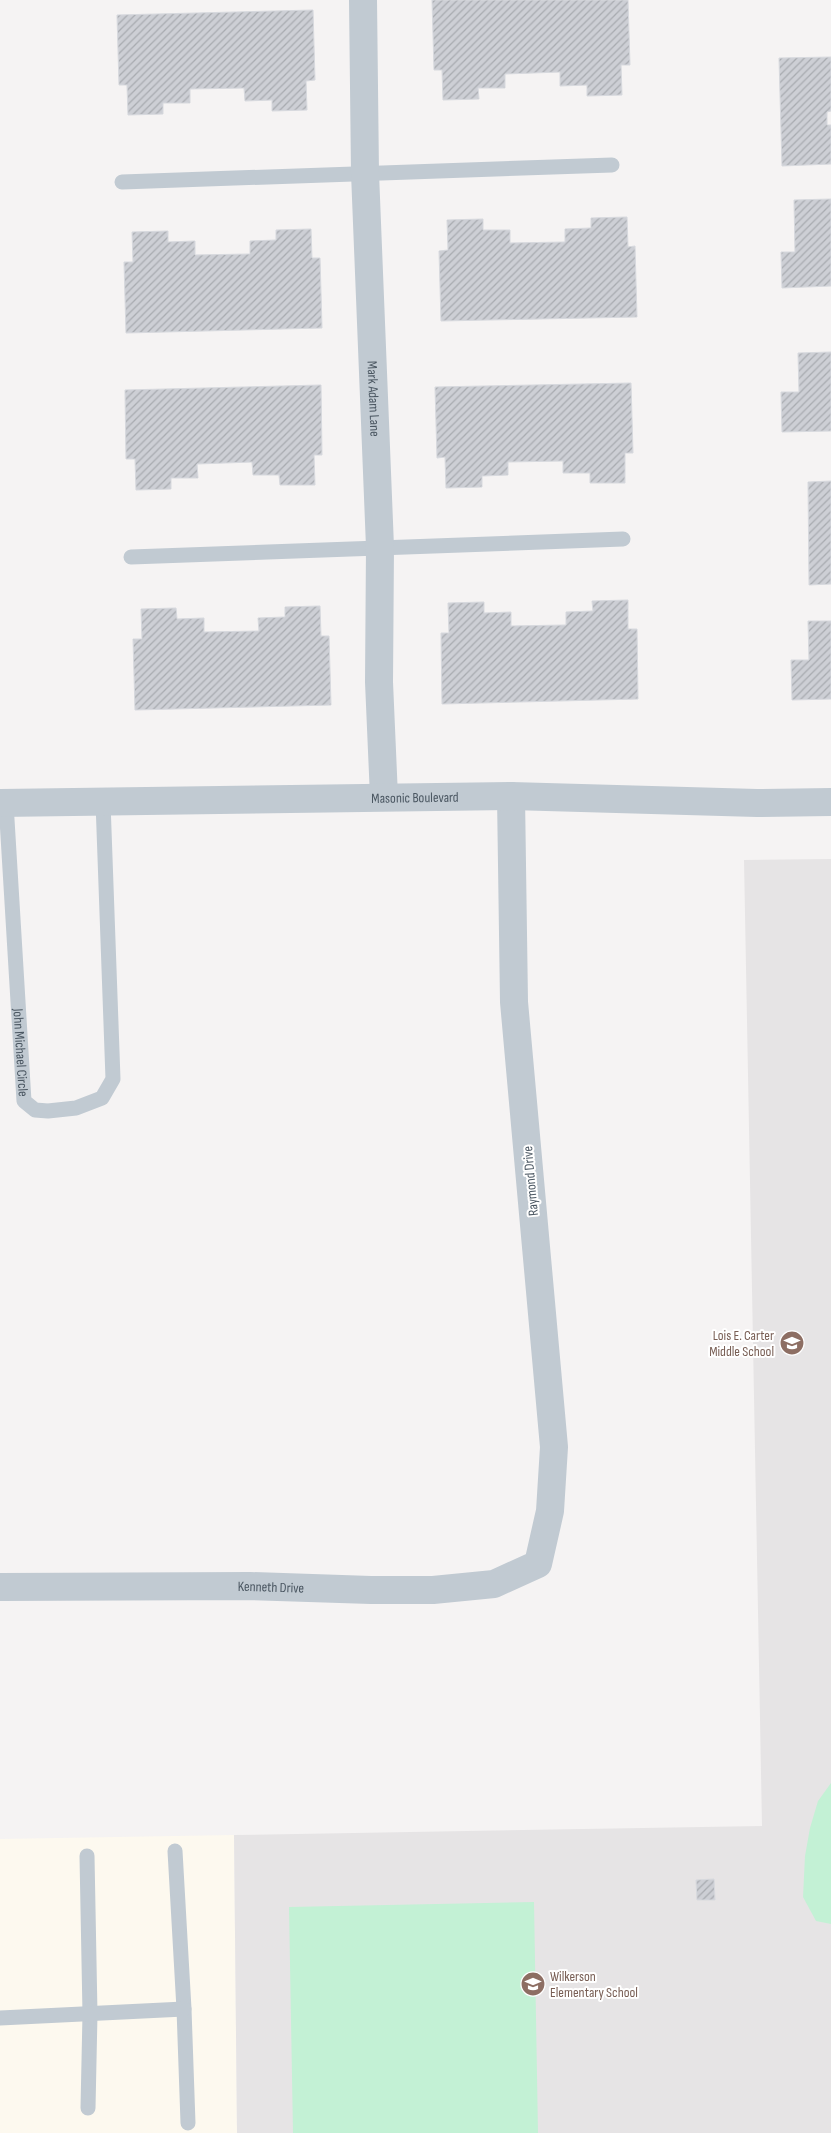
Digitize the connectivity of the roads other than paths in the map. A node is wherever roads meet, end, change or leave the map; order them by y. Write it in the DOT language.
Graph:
graph roads {
  1 [pos="363,0"];
  2 [pos="612,165"];
  3 [pos="365,173"];
  4 [pos="122,182"];
  5 [pos="623,539"];
  6 [pos="380,547"];
  7 [pos="131,558"];
  8 [pos="511,796"];
  9 [pos="384,797"];
  10 [pos="103,802"];
  11 [pos="831,802"];
  12 [pos="3,803"];
  13 [pos="538,1564"];
  14 [pos="0,1587"];
  15 [pos="175,1851"];
  16 [pos="87,1856"];
  17 [pos="184,2009"];
  18 [pos="90,2014"];
  19 [pos="0,2018"];
  20 [pos="88,2108"];
  21 [pos="188,2123"];
  1 -- 3 [label="street, Mark Adam Lane"];
  2 -- 3 [label="lane"];
  3 -- 4 [label="lane"];
  3 -- 6 [label="street, Mark Adam Lane"];
  5 -- 6 [label="lane"];
  6 -- 7 [label="lane"];
  6 -- 9 [label="street, Mark Adam Lane"];
  8 -- 9 [label="street, Masonic Boulevard"];
  8 -- 11 [label="street, Masonic Boulevard"];
  8 -- 13 [label="street, Raymond Drive"];
  9 -- 10 [label="street, Masonic Boulevard"];
  10 -- 12 [label="street, Masonic Boulevard"];
  10 -- 12 [label="lane, John Michael Circle"];
  13 -- 14 [label="street, Kenneth Drive"];
  15 -- 17 [label="lane"];
  16 -- 18 [label="lane"];
  17 -- 18 [label="lane"];
  17 -- 21 [label="lane"];
  18 -- 19 [label="lane"];
  18 -- 20 [label="lane"];
}
